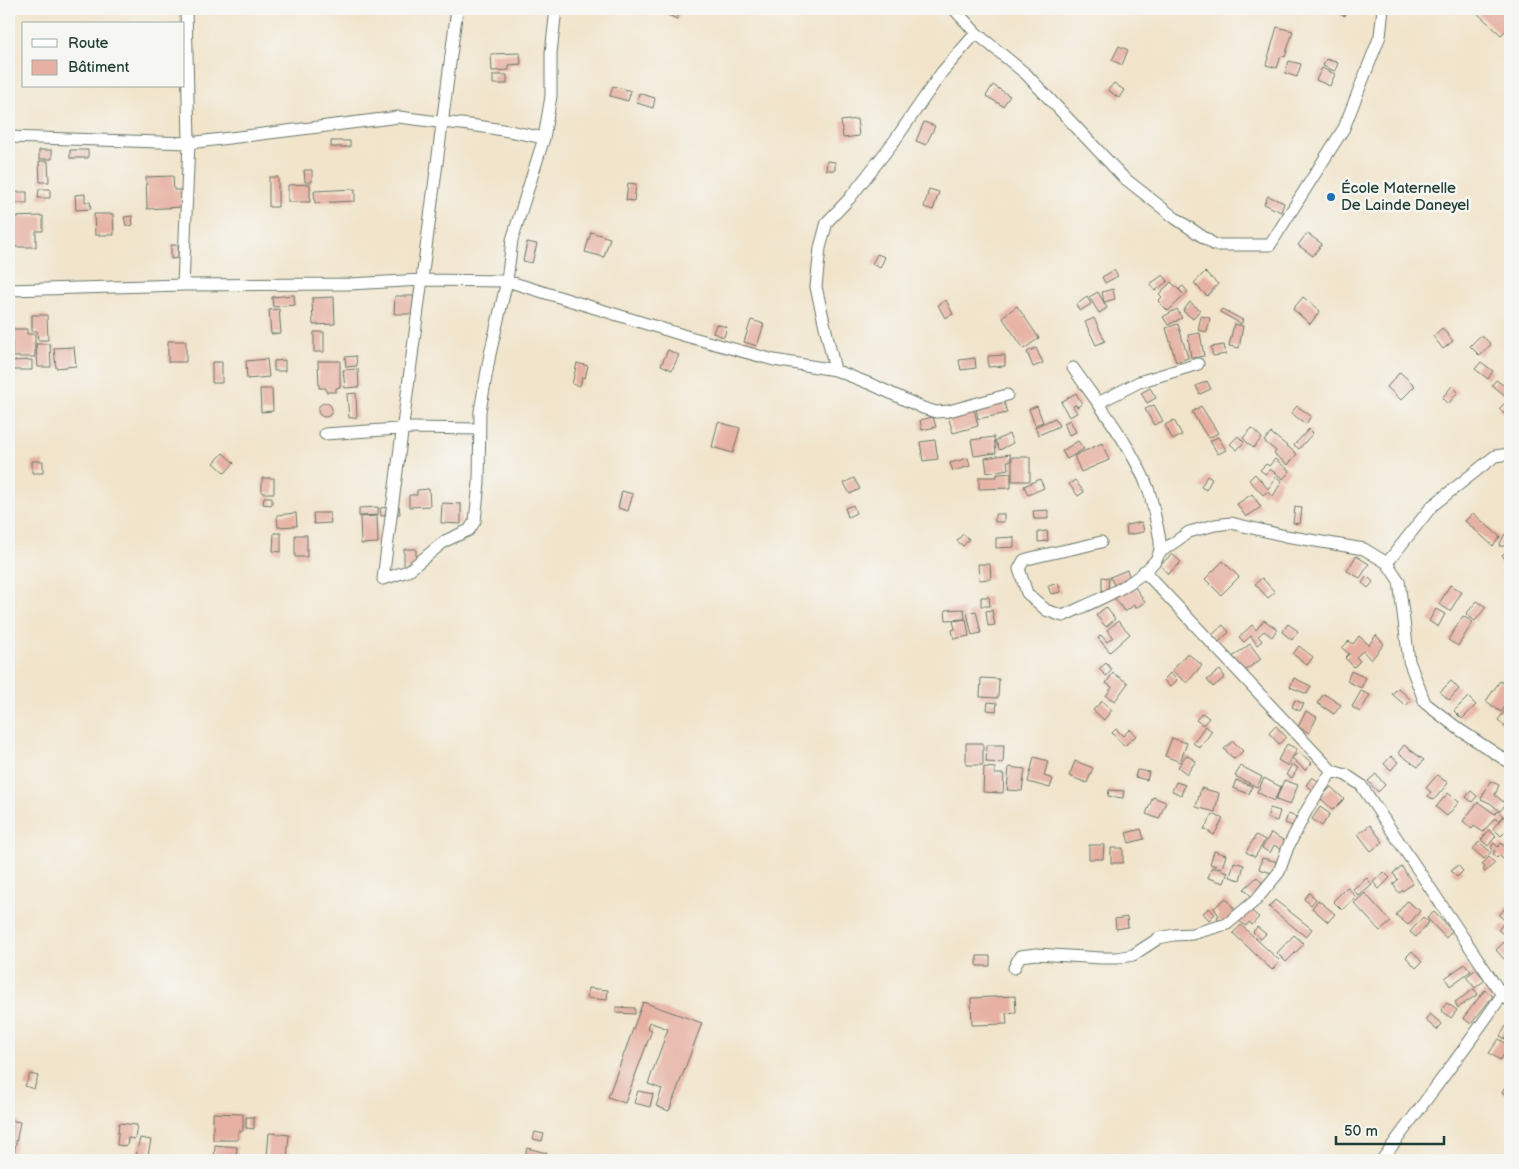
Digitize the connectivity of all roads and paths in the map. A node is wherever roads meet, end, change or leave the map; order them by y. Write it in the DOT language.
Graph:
graph roads {
  1 [pos="186,9"];
  2 [pos="457,9"];
  3 [pos="556,9"];
  4 [pos="954,9"];
  5 [pos="1383,9"];
  6 [pos="976,32"];
  7 [pos="442,122"];
  8 [pos="9,136"];
  9 [pos="544,138"];
  10 [pos="189,143"];
  11 [pos="422,280"];
  12 [pos="507,281"];
  13 [pos="183,285"];
  14 [pos="9,290"];
  15 [pos="1198,364"];
  16 [pos="1073,368"];
  17 [pos="835,370"];
  18 [pos="1008,396"];
  19 [pos="1098,403"];
  20 [pos="403,428"];
  21 [pos="479,429"];
  22 [pos="325,434"];
  23 [pos="1510,454"];
  24 [pos="1101,542"];
  25 [pos="1159,553"];
  26 [pos="1387,563"];
  27 [pos="1144,571"];
  28 [pos="1510,762"];
  29 [pos="1332,770"];
  30 [pos="1014,968"];
  31 [pos="1510,983"];
  32 [pos="1506,998"];
  33 [pos="9,1160"];
  34 [pos="14,1160"];
  35 [pos="1382,1160"];
  1 -- 10 [label="street"];
  2 -- 7 [label="street"];
  3 -- 9 [label="street"];
  4 -- 6 [label="street"];
  5 -- 6 [label="street"];
  6 -- 17 [label="street"];
  7 -- 9 [label="street"];
  7 -- 10 [label="street"];
  7 -- 11 [label="street"];
  8 -- 10 [label="street"];
  9 -- 12 [label="street"];
  10 -- 13 [label="street"];
  11 -- 12 [label="street"];
  11 -- 13 [label="street"];
  11 -- 20 [label="street"];
  12 -- 17 [label="street"];
  12 -- 21 [label="street"];
  13 -- 14 [label="street"];
  15 -- 19 [label="street"];
  16 -- 19 [label="street"];
  17 -- 18 [label="street"];
  19 -- 25 [label="street"];
  20 -- 21 [label="street"];
  20 -- 21 [label="street"];
  20 -- 22 [label="street"];
  23 -- 26 [label="street"];
  24 -- 27 [label="street"];
  25 -- 26 [label="street"];
  25 -- 27 [label="street"];
  26 -- 28 [label="street"];
  27 -- 29 [label="street"];
  29 -- 30 [label="street"];
  29 -- 32 [label="street"];
  31 -- 32 [label="street"];
  32 -- 35 [label="street"];
  33 -- 34 [label="street"];
}
